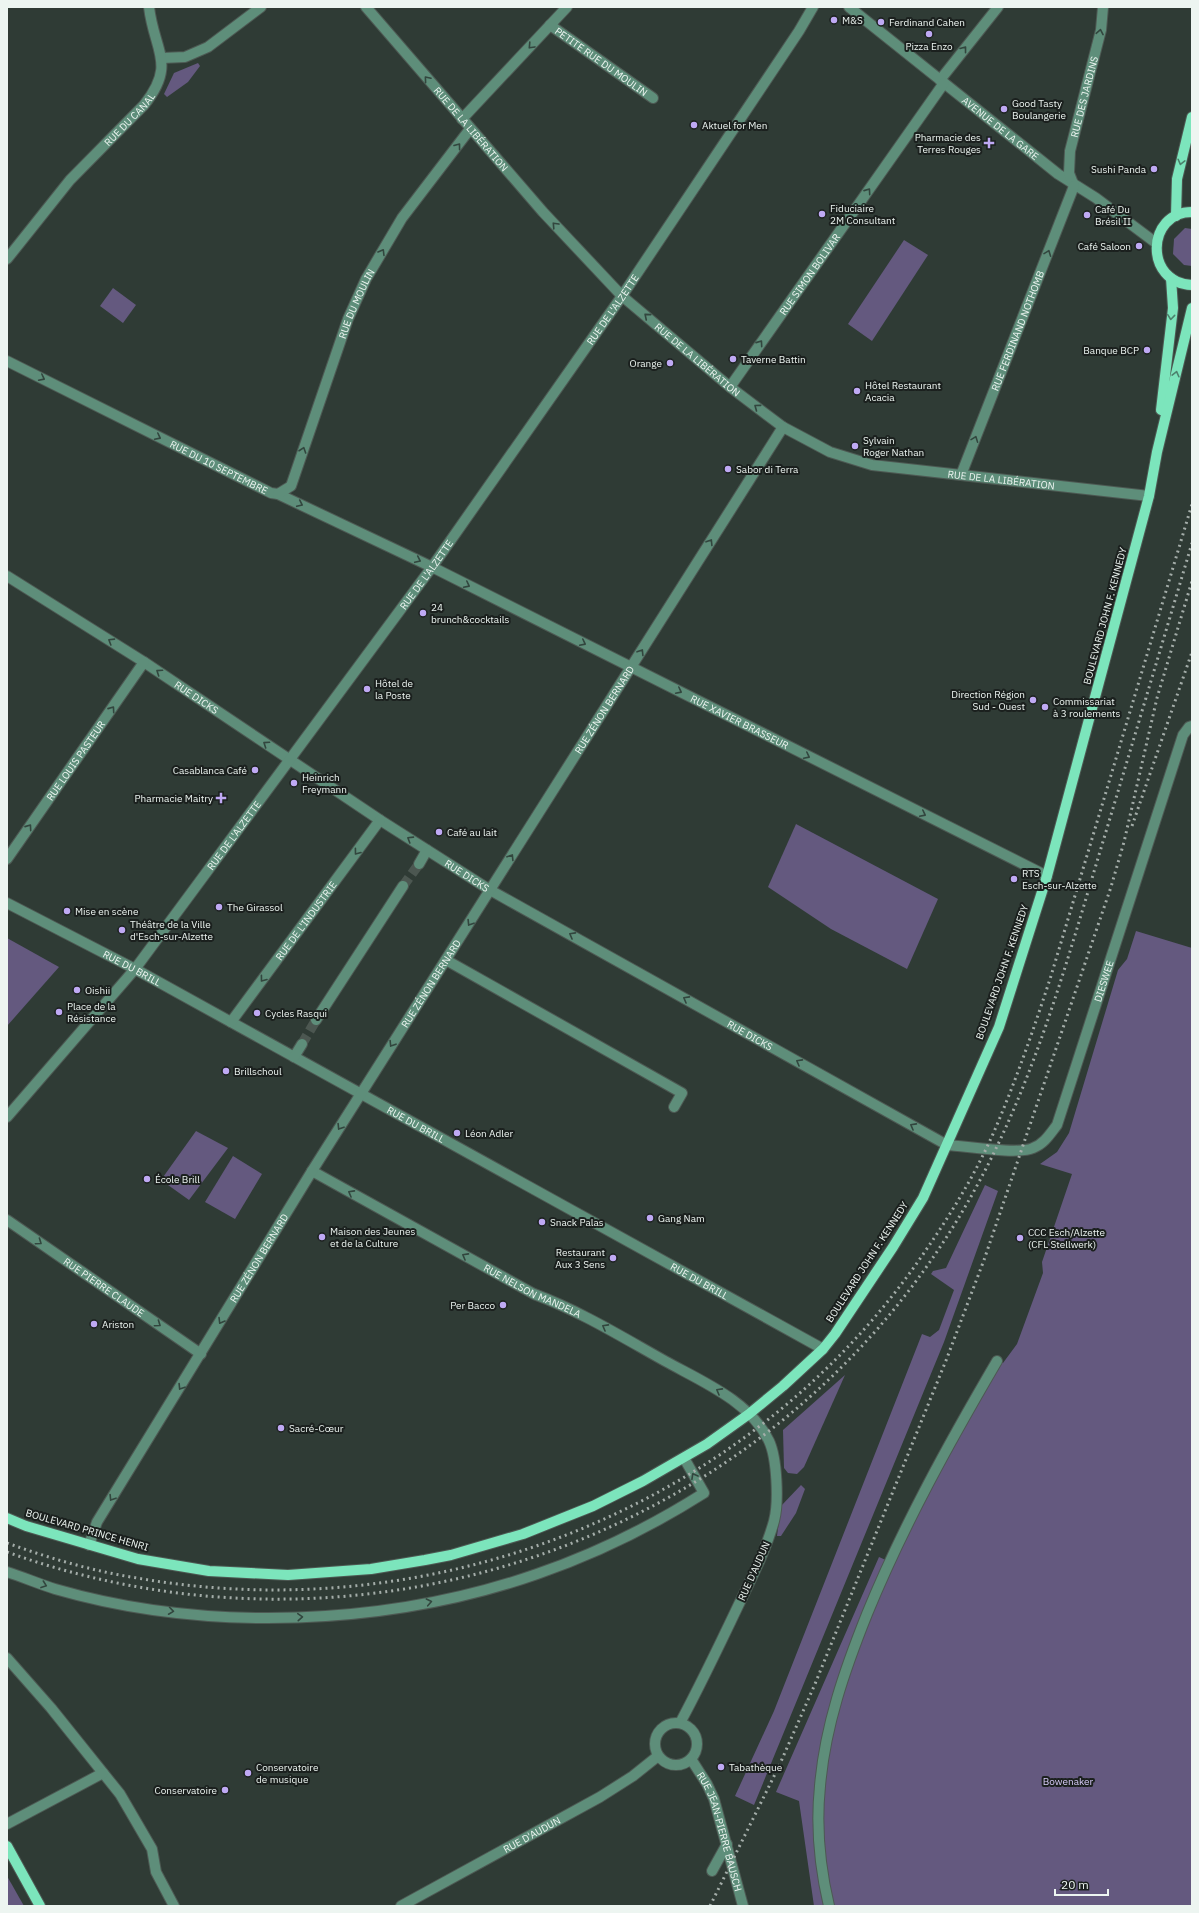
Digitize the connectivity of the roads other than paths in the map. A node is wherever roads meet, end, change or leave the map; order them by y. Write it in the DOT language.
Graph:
graph roads {
  1 [pos="149,7"];
  2 [pos="261,7"];
  3 [pos="366,7"];
  4 [pos="567,7"];
  5 [pos="813,7"];
  6 [pos="849,7"];
  7 [pos="998,7"];
  8 [pos="1103,7"];
  9 [pos="550,25"];
  10 [pos="162,58"];
  11 [pos="942,81"];
  12 [pos="653,98"];
  13 [pos="1192,118"];
  14 [pos="462,119"];
  15 [pos="470,129"];
  16 [pos="1074,186"];
  17 [pos="1192,212"];
  18 [pos="1176,216"];
  19 [pos="1156,243"];
  20 [pos="7,259"];
  21 [pos="1171,278"];
  22 [pos="1192,285"];
  23 [pos="622,296"];
  24 [pos="1192,308"];
  25 [pos="7,361"];
  26 [pos="730,387"];
  27 [pos="783,427"];
  28 [pos="1157,452"];
  29 [pos="960,475"];
  30 [pos="278,494"];
  31 [pos="1149,496"];
  32 [pos="432,567"];
  33 [pos="7,576"];
  34 [pos="144,662"];
  35 [pos="631,667"];
  36 [pos="1192,726"];
  37 [pos="290,760"];
  38 [pos="380,820"];
  39 [pos="427,850"];
  40 [pos="7,859"];
  41 [pos="419,864"];
  42 [pos="1047,876"];
  43 [pos="404,886"];
  44 [pos="490,890"];
  45 [pos="7,903"];
  46 [pos="446,960"];
  47 [pos="135,969"];
  48 [pos="316,1020"];
  49 [pos="231,1022"];
  50 [pos="302,1044"];
  51 [pos="294,1057"];
  52 [pos="361,1094"];
  53 [pos="674,1107"];
  54 [pos="7,1117"];
  55 [pos="947,1145"];
  56 [pos="312,1171"];
  57 [pos="7,1220"];
  58 [pos="823,1349"];
  59 [pos="201,1354"];
  60 [pos="996,1361"];
  61 [pos="749,1414"];
  62 [pos="684,1458"];
  63 [pos="7,1518"];
  64 [pos="89,1545"];
  65 [pos="7,1572"];
  66 [pos="7,1658"];
  67 [pos="680,1723"];
  68 [pos="658,1756"];
  69 [pos="691,1759"];
  70 [pos="103,1773"];
  71 [pos="7,1824"];
  72 [pos="727,1844"];
  73 [pos="7,1846"];
  74 [pos="712,1871"];
  75 [pos="40,1906"];
  76 [pos="174,1906"];
  77 [pos="401,1906"];
  78 [pos="743,1906"];
  79 [pos="829,1906"];
  1 -- 10 [label="street"];
  2 -- 10 [label="street"];
  14 -- 3 [label="street, RUE DE LA LIBÉRATION, one-way"];
  4 -- 9 [label="street"];
  5 -- 23 [label="street, RUE DE L'ALZETTE"];
  6 -- 11 [label="street, AVENUE DE LA GARE"];
  11 -- 7 [label="street, RUE SIMON BOLIVAR, one-way"];
  16 -- 8 [label="street, RUE DES JARDINS, one-way"];
  9 -- 12 [label="street, PETITE RUE DU MOULIN"];
  9 -- 14 [label="street, one-way"];
  10 -- 20 [label="street, RUE DU CANAL"];
  11 -- 16 [label="street, AVENUE DE LA GARE"];
  26 -- 11 [label="street, RUE SIMON BOLIVAR, one-way"];
  13 -- 18 [label="main road, one-way"];
  14 -- 15 [label="street, RUE DE LA LIBÉRATION"];
  23 -- 15 [label="street, RUE DE LA LIBÉRATION, one-way"];
  30 -- 15 [label="street, RUE DU MOULIN, one-way"];
  16 -- 19 [label="street, AVENUE DE LA GARE"];
  29 -- 16 [label="street, RUE FERDINAND NOTHOMB, one-way"];
  17 -- 18 [label="main road"];
  18 -- 19 [label="main road"];
  19 -- 21 [label="main road"];
  21 -- 22 [label="main road"];
  21 -- 28 [label="main road, BOULEVARD JOHN F. KENNEDY, one-way"];
  26 -- 23 [label="street, RUE DE LA LIBÉRATION, one-way"];
  23 -- 32 [label="street, RUE DE L'ALZETTE"];
  28 -- 24 [label="main road, BOULEVARD JOHN F. KENNEDY, one-way"];
  25 -- 30 [label="street, RUE DU 10 SEPTEMBRE, one-way"];
  27 -- 26 [label="street, RUE DE LA LIBÉRATION, one-way"];
  27 -- 29 [label="street, RUE DE LA LIBÉRATION"];
  35 -- 27 [label="street, RUE ZÉNON BERNARD, one-way"];
  28 -- 31 [label="main road, BOULEVARD JOHN F. KENNEDY"];
  29 -- 31 [label="street, RUE DE LA LIBÉRATION"];
  30 -- 32 [label="street, RUE DU 10 SEPTEMBRE, one-way"];
  31 -- 42 [label="main road, BOULEVARD JOHN F. KENNEDY"];
  32 -- 35 [label="street, RUE XAVIER BRASSEUR, one-way"];
  32 -- 37 [label="street, RUE DE L'ALZETTE"];
  34 -- 33 [label="street, RUE DICKS, one-way"];
  37 -- 34 [label="street, RUE DICKS, one-way"];
  40 -- 34 [label="street, RUE LOUIS PASTEUR, one-way"];
  35 -- 42 [label="street, RUE XAVIER BRASSEUR, one-way"];
  44 -- 35 [label="street, RUE ZÉNON BERNARD, one-way"];
  36 -- 55 [label="street, DIESWEE"];
  37 -- 38 [label="street, RUE DICKS"];
  37 -- 47 [label="street, RUE DE L'ALZETTE"];
  39 -- 38 [label="street, RUE DICKS, one-way"];
  38 -- 49 [label="street, RUE DE L'INDUSTRIE, one-way"];
  39 -- 41 [label="street"];
  39 -- 44 [label="street, RUE DICKS"];
  42 -- 55 [label="main road, BOULEVARD JOHN F. KENNEDY"];
  43 -- 48 [label="street"];
  44 -- 46 [label="street, RUE ZÉNON BERNARD, one-way"];
  55 -- 44 [label="street, RUE DICKS, one-way"];
  45 -- 47 [label="street, RUE DU BRILL"];
  46 -- 52 [label="street, RUE ZÉNON BERNARD, one-way"];
  46 -- 53 [label="street"];
  47 -- 49 [label="street, RUE DU BRILL"];
  47 -- 54 [label="street, RUE DE L'ALZETTE"];
  49 -- 51 [label="street, RUE DU BRILL"];
  50 -- 51 [label="street"];
  51 -- 52 [label="street, RUE DU BRILL"];
  52 -- 56 [label="street, RUE ZÉNON BERNARD, one-way"];
  52 -- 58 [label="street, RUE DU BRILL"];
  55 -- 58 [label="main road, BOULEVARD JOHN F. KENNEDY"];
  56 -- 59 [label="street, RUE ZÉNON BERNARD, one-way"];
  61 -- 56 [label="street, RUE NELSON MANDELA, one-way"];
  57 -- 59 [label="street, RUE PIERRE CLAUDE, one-way"];
  58 -- 61 [label="main road, BOULEVARD JOHN F. KENNEDY"];
  59 -- 64 [label="street, RUE ZÉNON BERNARD, one-way"];
  60 -- 79 [label="street"];
  61 -- 62 [label="main road, BOULEVARD PRINCE HENRI"];
  61 -- 67 [label="street, RUE D'AUDUN"];
  62 -- 64 [label="main road, BOULEVARD PRINCE HENRI"];
  65 -- 62 [label="street, one-way"];
  63 -- 64 [label="main road, BOULEVARD PRINCE HENRI"];
  66 -- 70 [label="street"];
  67 -- 68 [label="street"];
  67 -- 69 [label="street"];
  68 -- 69 [label="street"];
  68 -- 77 [label="street, RUE D'AUDUN"];
  69 -- 72 [label="street, RUE JEAN-PIERRE BAUSCH"];
  70 -- 71 [label="street"];
  70 -- 76 [label="street"];
  72 -- 74 [label="street"];
  72 -- 78 [label="street, RUE JEAN-PIERRE BAUSCH"];
  73 -- 75 [label="main road"];
}
